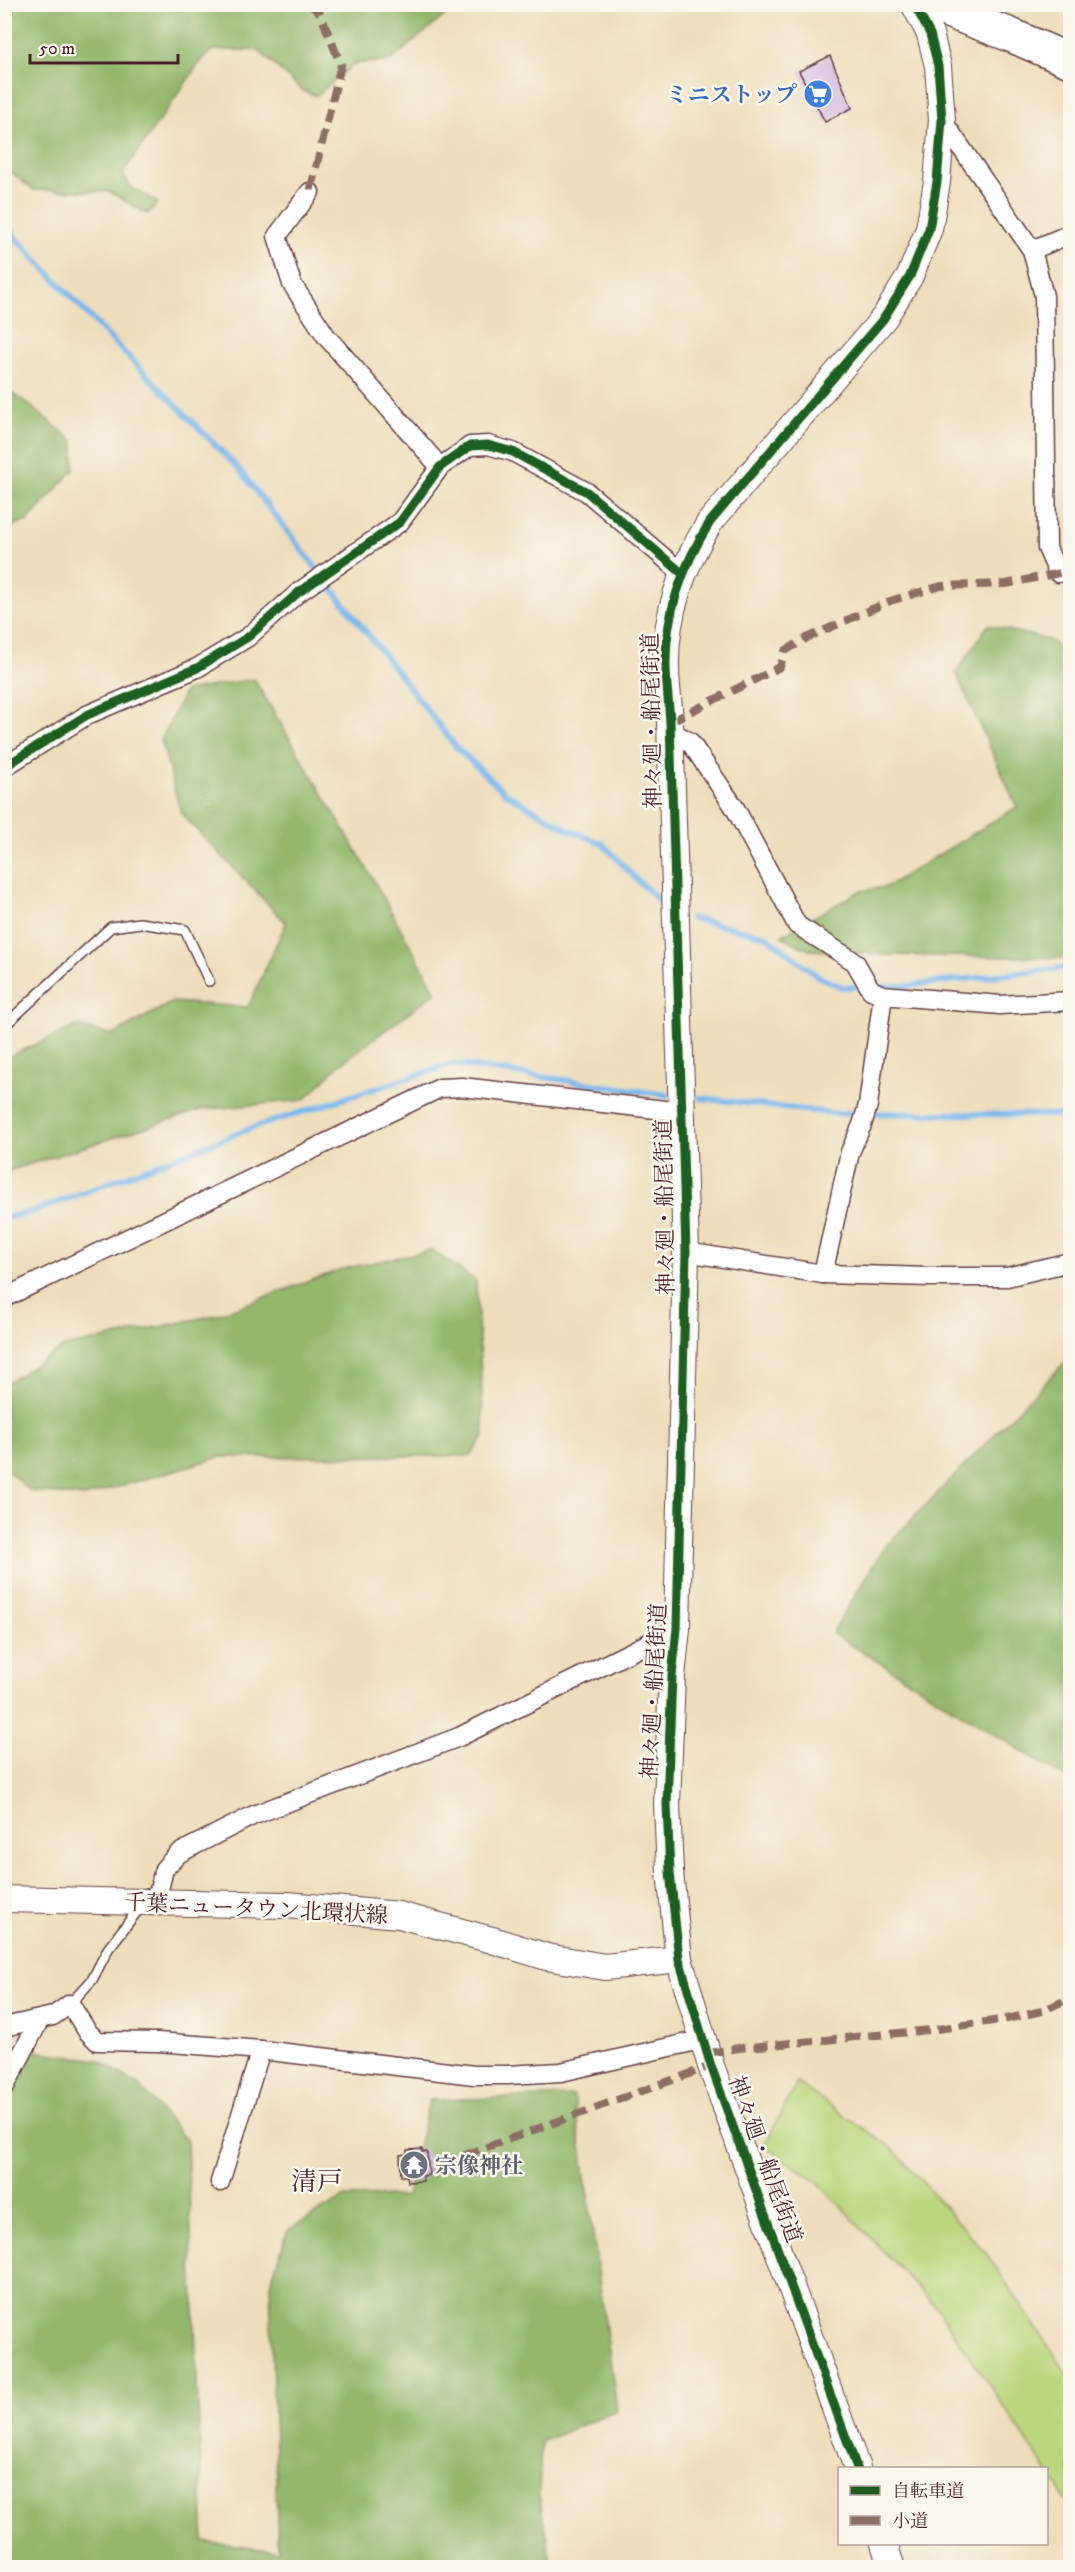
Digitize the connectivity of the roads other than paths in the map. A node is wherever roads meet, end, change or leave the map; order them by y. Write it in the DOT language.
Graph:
graph roads {
  1 [pos="914,4"];
  2 [pos="930,4"];
  3 [pos="1071,61"];
  4 [pos="942,120"];
  5 [pos="310,192"];
  6 [pos="1071,234"];
  7 [pos="1032,249"];
  8 [pos="440,467"];
  9 [pos="1058,573"];
  10 [pos="683,574"];
  11 [pos="670,731"];
  12 [pos="4,767"];
  13 [pos="209,981"];
  14 [pos="877,993"];
  15 [pos="1071,1000"];
  16 [pos="4,1026"];
  17 [pos="682,1103"];
  18 [pos="686,1252"];
  19 [pos="1071,1262"];
  20 [pos="823,1274"];
  21 [pos="4,1298"];
  22 [pos="676,1629"];
  23 [pos="4,1899"];
  24 [pos="150,1902"];
  25 [pos="680,1959"];
  26 [pos="70,2004"];
  27 [pos="39,2021"];
  28 [pos="4,2027"];
  29 [pos="705,2039"];
  30 [pos="261,2050"];
  31 [pos="4,2088"];
  32 [pos="220,2182"];
  33 [pos="856,2467"];
  34 [pos="884,2545"];
  35 [pos="892,2568"];
  1 -- 4 [label="street, 神々廻・船尾街道"];
  2 -- 3 [label="highway"];
  4 -- 7 [label="street"];
  4 -- 10 [label="street, 神々廻・船尾街道"];
  5 -- 8 [label="street"];
  6 -- 7 [label="street"];
  7 -- 9 [label="street"];
  8 -- 10 [label="street"];
  8 -- 12 [label="street"];
  10 -- 11 [label="street, 神々廻・船尾街道"];
  11 -- 14 [label="street"];
  11 -- 17 [label="street, 神々廻・船尾街道"];
  13 -- 16 [label="lane"];
  14 -- 15 [label="street"];
  14 -- 20 [label="street"];
  17 -- 18 [label="street, 神々廻・船尾街道"];
  17 -- 21 [label="street"];
  18 -- 20 [label="street"];
  18 -- 22 [label="street, 神々廻・船尾街道"];
  19 -- 20 [label="street"];
  22 -- 24 [label="street"];
  22 -- 25 [label="street, 神々廻・船尾街道"];
  23 -- 24 [label="street, 千葉ニュータウン北環状線"];
  24 -- 25 [label="street, 千葉ニュータウン北環状線"];
  24 -- 26 [label="lane"];
  25 -- 29 [label="street, 神々廻・船尾街道"];
  26 -- 27 [label="street"];
  26 -- 30 [label="street"];
  27 -- 28 [label="street"];
  27 -- 31 [label="street"];
  29 -- 30 [label="street"];
  29 -- 33 [label="street, 神々廻・船尾街道"];
  30 -- 32 [label="street"];
  34 -- 35 [label="street"];
}
